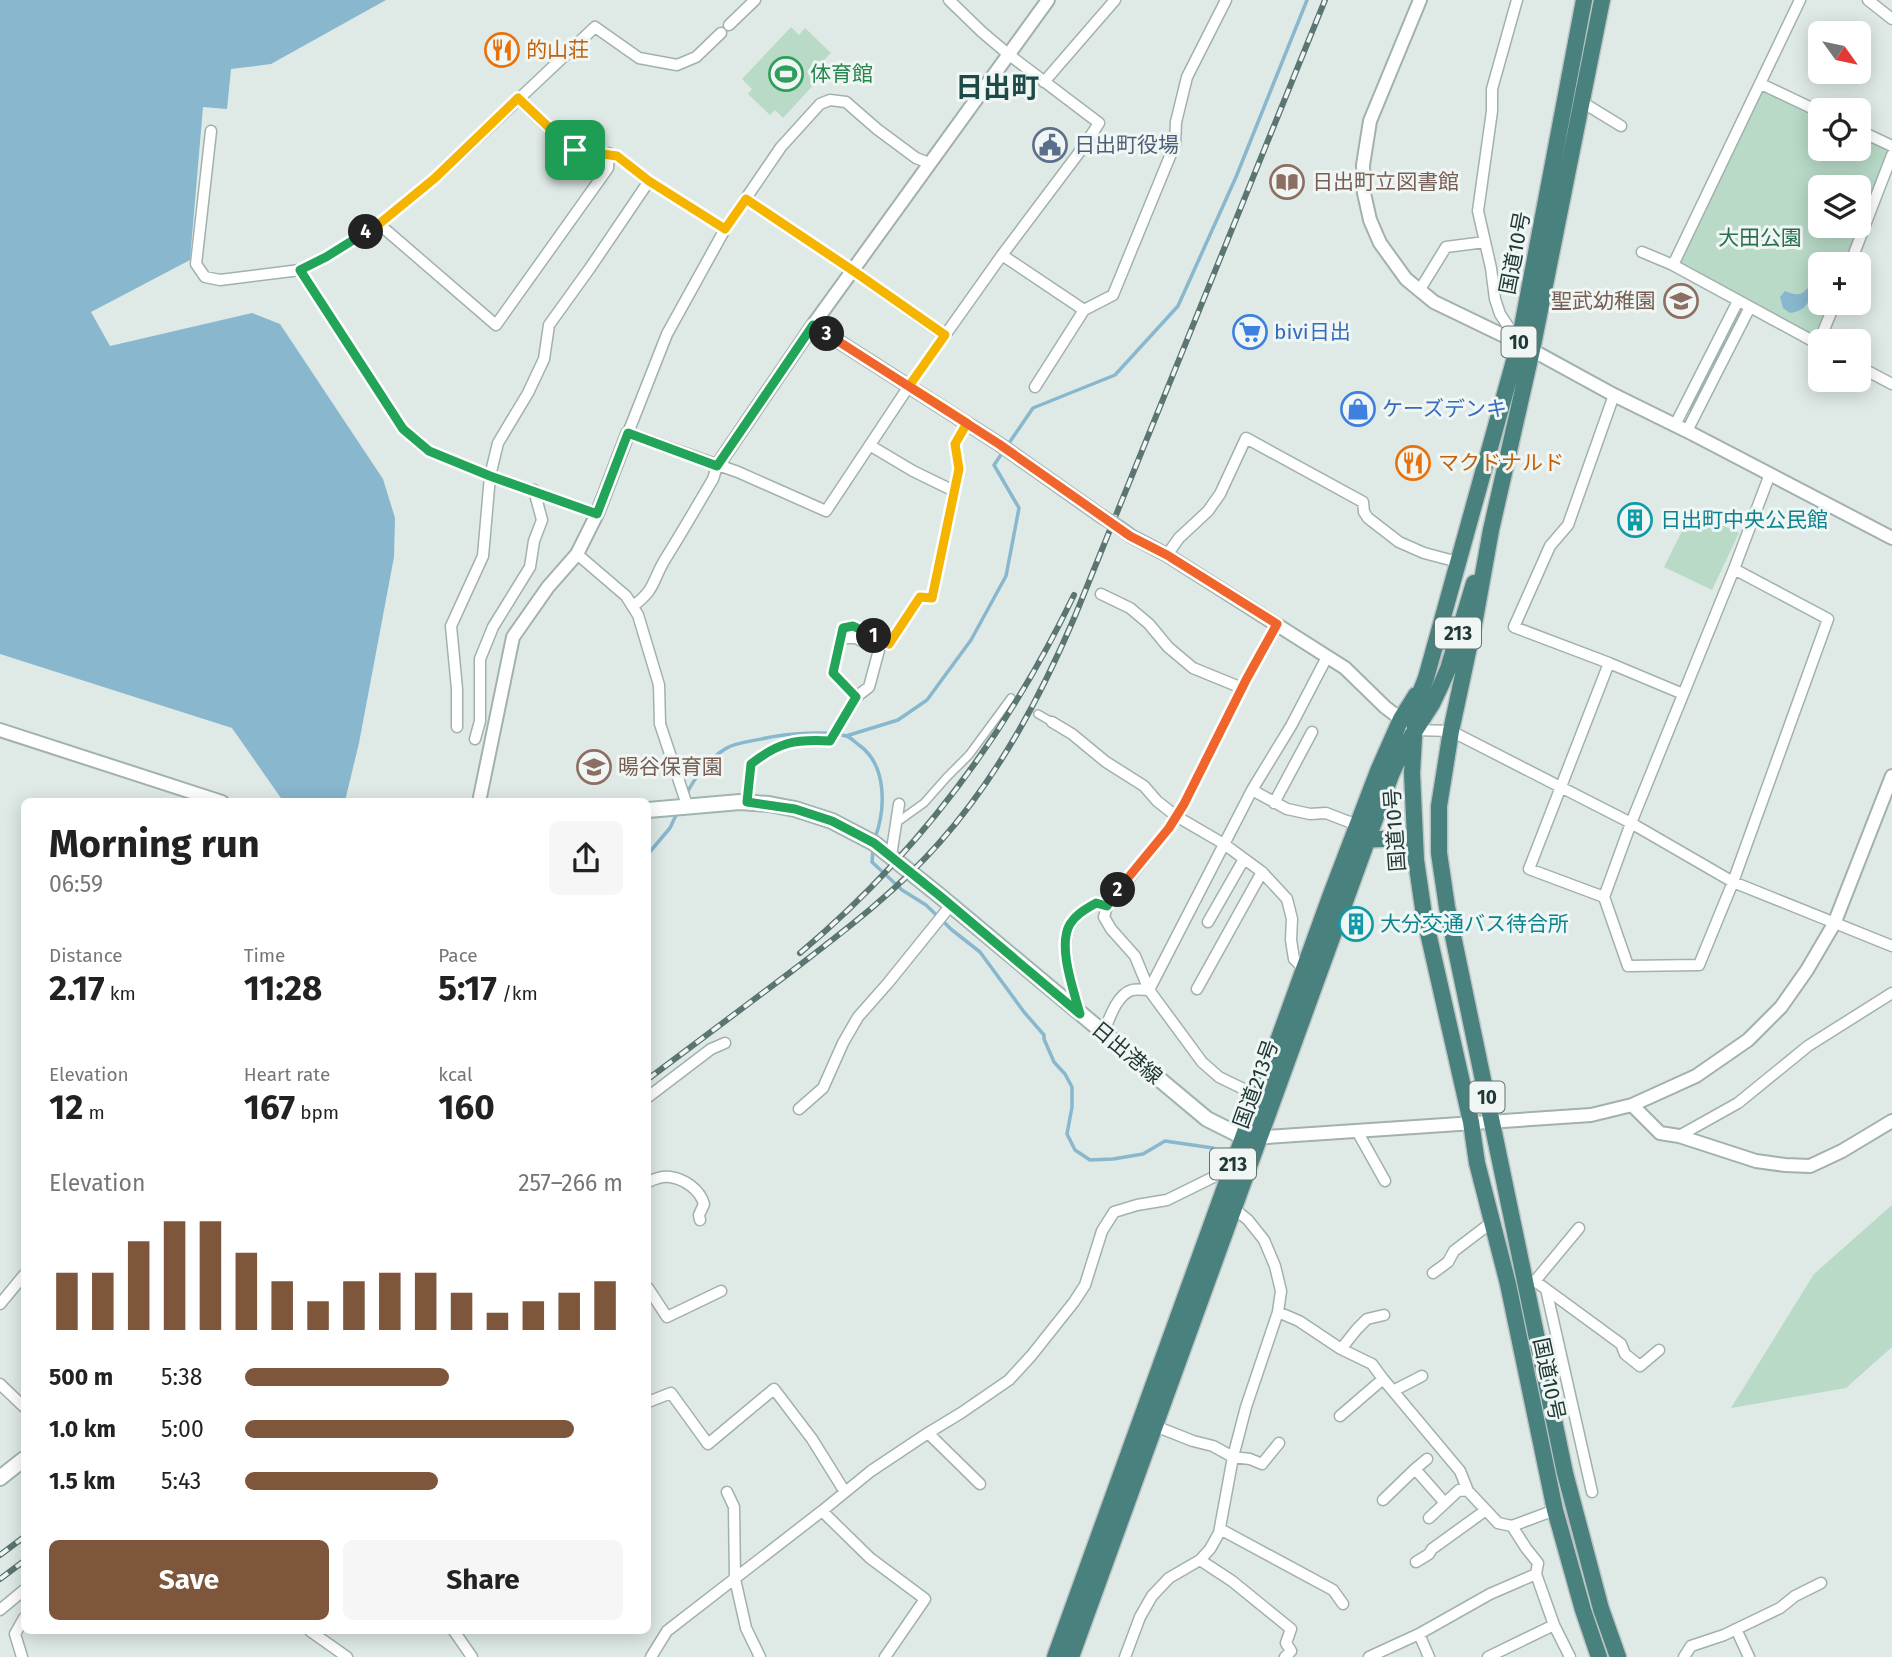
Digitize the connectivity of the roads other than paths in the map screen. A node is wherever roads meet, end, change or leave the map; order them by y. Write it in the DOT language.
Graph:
graph roads {
  1 [pos="755,0"];
  2 [pos="949,0"];
  3 [pos="1048,0"];
  4 [pos="1115,0"];
  5 [pos="1226,0"];
  6 [pos="1420,0"];
  7 [pos="1517,0"];
  8 [pos="1584,0"];
  9 [pos="1602,0"];
  10 [pos="1800,0"];
  11 [pos="1868,0"];
  12 [pos="1892,19"];
  13 [pos="1008,54"];
  14 [pos="1044,82"];
  15 [pos="1761,84"];
  16 [pos="518,98"];
  17 [pos="1582,102"];
  18 [pos="1808,106"];
  19 [pos="1621,126"];
  20 [pos="211,131"];
  21 [pos="1871,136"];
  22 [pos="1892,146"];
  23 [pos="609,153"];
  24 [pos="1892,155"];
  25 [pos="929,163"];
  26 [pos="649,181"];
  27 [pos="1887,182"];
  28 [pos="746,199"];
  29 [pos="379,224"];
  30 [pos="725,229"];
  31 [pos="1485,242"];
  32 [pos="1642,252"];
  33 [pos="1855,252"];
  34 [pos="1002,255"];
  35 [pos="1673,265"];
  36 [pos="300,270"];
  37 [pos="852,270"];
  38 [pos="1419,291"];
  39 [pos="1738,301"];
  40 [pos="1750,307"];
  41 [pos="1084,310"];
  42 [pos="813,325"];
  43 [pos="945,335"];
  44 [pos="1808,338"];
  45 [pos="1525,347"];
  46 [pos="1871,373"];
  47 [pos="1892,384"];
  48 [pos="909,386"];
  49 [pos="1035,387"];
  50 [pos="1614,395"];
  51 [pos="967,423"];
  52 [pos="1681,428"];
  53 [pos="628,433"];
  54 [pos="870,446"];
  55 [pos="717,466"];
  56 [pos="1770,474"];
  57 [pos="490,476"];
  58 [pos="534,490"];
  59 [pos="954,491"];
  60 [pos="597,514"];
  61 [pos="1491,530"];
  62 [pos="1892,538"];
  63 [pos="578,554"];
  64 [pos="1167,555"];
  65 [pos="1458,562"];
  66 [pos="1734,569"];
  67 [pos="1101,594"];
  68 [pos="633,606"];
  69 [pos="1277,624"];
  70 [pos="845,638"];
  71 [pos="1327,657"];
  72 [pos="1609,663"];
  73 [pos="1426,678"];
  74 [pos="1242,688"];
  75 [pos="1683,694"];
  76 [pos="856,697"];
  77 [pos="1012,698"];
  78 [pos="1038,714"];
  79 [pos="1401,719"];
  80 [pos="1052,722"];
  81 [pos="457,727"];
  82 [pos="0,730"];
  83 [pos="1415,730"];
  84 [pos="1451,730"];
  85 [pos="1312,732"];
  86 [pos="475,739"];
  87 [pos="1892,776"];
  88 [pos="1561,788"];
  89 [pos="1252,790"];
  90 [pos="210,798"];
  91 [pos="480,798"];
  92 [pos="747,802"];
  93 [pos="1274,803"];
  94 [pos="900,804"];
  95 [pos="685,805"];
  96 [pos="651,810"];
  97 [pos="1176,816"];
  98 [pos="895,823"];
  99 [pos="1631,823"];
  100 [pos="1357,825"];
  101 [pos="1367,840"];
  102 [pos="1224,844"];
  103 [pos="891,856"];
  104 [pos="1244,859"];
  105 [pos="1416,860"];
  106 [pos="1262,872"];
  107 [pos="1733,882"];
  108 [pos="1604,897"];
  109 [pos="951,905"];
  110 [pos="1107,906"];
  111 [pos="1208,922"];
  112 [pos="1834,924"];
  113 [pos="1892,946"];
  114 [pos="1304,969"];
  115 [pos="1197,989"];
  116 [pos="1149,990"];
  117 [pos="1892,993"];
  118 [pos="1080,1014"];
  119 [pos="1104,1034"];
  120 [pos="725,1043"];
  121 [pos="651,1095"];
  122 [pos="1258,1096"];
  123 [pos="1632,1105"];
  124 [pos="799,1109"];
  125 [pos="1492,1121"];
  126 [pos="1892,1121"];
  127 [pos="1471,1122"];
  128 [pos="1357,1131"];
  129 [pos="1679,1136"];
  130 [pos="1251,1138"];
  131 [pos="1232,1168"];
  132 [pos="651,1181"];
  133 [pos="1385,1181"];
  134 [pos="1227,1204"];
  135 [pos="700,1220"];
  136 [pos="1492,1222"];
  137 [pos="1579,1228"];
  138 [pos="1433,1273"];
  139 [pos="21,1279"];
  140 [pos="1530,1284"];
  141 [pos="1546,1289"];
  142 [pos="720,1291"];
  143 [pos="651,1293"];
  144 [pos="0,1304"];
  145 [pos="1278,1312"];
  146 [pos="1384,1315"];
  147 [pos="1341,1349"];
  148 [pos="1659,1350"];
  149 [pos="1423,1376"];
  150 [pos="1383,1379"];
  151 [pos="0,1384"];
  152 [pos="1393,1391"];
  153 [pos="651,1401"];
  154 [pos="21,1403"];
  155 [pos="1340,1416"];
  156 [pos="1154,1426"];
  157 [pos="928,1433"];
  158 [pos="1279,1443"];
  159 [pos="1233,1457"];
  160 [pos="1427,1459"];
  161 [pos="21,1461"];
  162 [pos="1415,1469"];
  163 [pos="0,1478"];
  164 [pos="980,1484"];
  165 [pos="1468,1491"];
  166 [pos="727,1492"];
  167 [pos="845,1492"];
  168 [pos="1592,1492"];
  169 [pos="1383,1500"];
  170 [pos="1445,1503"];
  171 [pos="1486,1510"];
  172 [pos="1555,1510"];
  173 [pos="822,1511"];
  174 [pos="1429,1518"];
  175 [pos="1512,1526"];
  176 [pos="1220,1529"];
  177 [pos="1200,1560"];
  178 [pos="1416,1562"];
  179 [pos="1536,1574"];
  180 [pos="735,1579"];
  181 [pos="1821,1583"];
  182 [pos="21,1592"];
  183 [pos="1343,1604"];
  184 [pos="0,1610"];
  185 [pos="21,1623"];
  186 [pos="1554,1625"];
  187 [pos="1736,1629"];
  188 [pos="314,1634"];
  189 [pos="456,1634"];
  190 [pos="1419,1634"];
  191 [pos="1381,1654"];
  192 [pos="22,1657"];
  193 [pos="347,1657"];
  194 [pos="472,1657"];
  195 [pos="652,1657"];
  196 [pos="760,1657"];
  197 [pos="885,1657"];
  198 [pos="1055,1657"];
  199 [pos="1071,1657"];
  200 [pos="1125,1657"];
  201 [pos="1285,1657"];
  202 [pos="1369,1657"];
  203 [pos="1429,1657"];
  204 [pos="1488,1657"];
  205 [pos="1570,1657"];
  206 [pos="1599,1657"];
  207 [pos="1618,1657"];
  208 [pos="1684,1657"];
  209 [pos="1749,1657"];
  1 -- 16 [label="street"];
  2 -- 13 [label="street"];
  3 -- 13 [label="street"];
  4 -- 14 [label="street"];
  5 -- 41 [label="street"];
  6 -- 38 [label="street"];
  7 -- 31 [label="street"];
  8 -- 45 [label="highway, 国道10号 / 10"];
  9 -- 17 [label="highway, 国道10号 / 10"];
  10 -- 15 [label="street"];
  11 -- 12 [label="street"];
  13 -- 14 [label="street"];
  13 -- 25 [label="street"];
  14 -- 34 [label="street"];
  15 -- 18 [label="street"];
  15 -- 35 [label="street"];
  16 -- 23 [label="street"];
  16 -- 29 [label="street"];
  17 -- 19 [label="street"];
  17 -- 45 [label="highway, 国道10号 / 10"];
  20 -- 36 [label="street"];
  21 -- 22 [label="street"];
  23 -- 26 [label="street"];
  23 -- 29 [label="street"];
  24 -- 27 [label="street"];
  25 -- 28 [label="street"];
  25 -- 37 [label="street"];
  26 -- 30 [label="street"];
  26 -- 57 [label="street"];
  27 -- 33 [label="street"];
  28 -- 30 [label="street"];
  28 -- 37 [label="street"];
  29 -- 36 [label="street"];
  30 -- 53 [label="street"];
  31 -- 38 [label="street"];
  31 -- 45 [label="street"];
  32 -- 35 [label="street"];
  34 -- 41 [label="street"];
  34 -- 43 [label="street"];
  35 -- 39 [label="street"];
  36 -- 57 [label="street"];
  37 -- 42 [label="street"];
  37 -- 43 [label="street"];
  38 -- 45 [label="street"];
  39 -- 40 [label="street"];
  39 -- 52 [label="street"];
  40 -- 44 [label="street"];
  40 -- 52 [label="street"];
  41 -- 49 [label="street"];
  42 -- 48 [label="street"];
  42 -- 55 [label="street"];
  43 -- 48 [label="street"];
  45 -- 50 [label="street"];
  45 -- 61 [label="highway, 国道10号 / 10"];
  45 -- 65 [label="highway, 国道10号 / 10"];
  46 -- 47 [label="street"];
  48 -- 51 [label="street"];
  48 -- 54 [label="street"];
  50 -- 52 [label="street"];
  50 -- 72 [label="street"];
  51 -- 59 [label="street"];
  51 -- 64 [label="street, bridge"];
  52 -- 56 [label="street"];
  53 -- 55 [label="street"];
  53 -- 60 [label="street"];
  54 -- 55 [label="street"];
  54 -- 59 [label="street"];
  55 -- 68 [label="street"];
  56 -- 62 [label="street"];
  56 -- 66 [label="street"];
  57 -- 58 [label="street"];
  57 -- 81 [label="street"];
  58 -- 60 [label="street"];
  58 -- 86 [label="street"];
  59 -- 76 [label="street"];
  60 -- 63 [label="street"];
  61 -- 83 [label="highway, 国道213号 / 213"];
  61 -- 84 [label="highway, 国道10号 / 10"];
  63 -- 68 [label="street"];
  63 -- 91 [label="street"];
  64 -- 65 [label="street"];
  64 -- 69 [label="street"];
  65 -- 73 [label="highway, 国道10号 / 10"];
  66 -- 75 [label="street"];
  66 -- 107 [label="street"];
  67 -- 74 [label="street"];
  68 -- 95 [label="street"];
  69 -- 71 [label="street"];
  69 -- 74 [label="street"];
  70 -- 76 [label="street"];
  71 -- 79 [label="street"];
  71 -- 89 [label="street"];
  72 -- 75 [label="street"];
  72 -- 88 [label="street"];
  73 -- 79 [label="highway, 国道213号 / 213"];
  73 -- 83 [label="highway, 国道10号 / 10"];
  74 -- 97 [label="street"];
  75 -- 99 [label="street"];
  76 -- 92 [label="street"];
  77 -- 98 [label="street"];
  78 -- 80 [label="street"];
  79 -- 83 [label="street"];
  79 -- 100 [label="highway, 国道213号 / 213"];
  80 -- 97 [label="street"];
  82 -- 90 [label="street"];
  83 -- 84 [label="street"];
  83 -- 101 [label="highway, 国道213号 / 213"];
  83 -- 105 [label="highway, 国道10号 / 10"];
  84 -- 88 [label="street"];
  84 -- 125 [label="highway, 国道10号 / 10"];
  85 -- 93 [label="street"];
  87 -- 112 [label="street"];
  88 -- 99 [label="street"];
  88 -- 108 [label="street"];
  89 -- 93 [label="street"];
  89 -- 102 [label="street"];
  92 -- 95 [label="main road, 日出港線"];
  92 -- 103 [label="main road, 日出港線"];
  93 -- 100 [label="street"];
  94 -- 98 [label="street"];
  95 -- 96 [label="main road, 日出港線"];
  97 -- 102 [label="street"];
  97 -- 110 [label="street"];
  98 -- 103 [label="street"];
  99 -- 107 [label="street"];
  99 -- 108 [label="street"];
  100 -- 114 [label="highway, 国道213号 / 213"];
  101 -- 105 [label="highway"];
  101 -- 130 [label="highway, 国道213号 / 213"];
  102 -- 104 [label="street"];
  102 -- 116 [label="street"];
  103 -- 109 [label="main road, 日出港線"];
  104 -- 106 [label="street"];
  104 -- 111 [label="street"];
  105 -- 127 [label="highway, 国道10号 / 10"];
  106 -- 114 [label="street"];
  106 -- 115 [label="street"];
  107 -- 108 [label="street"];
  107 -- 112 [label="street"];
  109 -- 118 [label="main road, 日出港線"];
  109 -- 124 [label="street"];
  110 -- 116 [label="street"];
  110 -- 118 [label="street"];
  112 -- 113 [label="street"];
  112 -- 123 [label="street"];
  114 -- 122 [label="highway, 国道213号 / 213"];
  116 -- 119 [label="street"];
  116 -- 122 [label="street"];
  117 -- 129 [label="street"];
  118 -- 119 [label="main road, 日出港線"];
  119 -- 130 [label="main road, 日出港線"];
  120 -- 121 [label="street"];
  122 -- 130 [label="highway, 国道213号 / 213"];
  123 -- 125 [label="street"];
  123 -- 129 [label="street"];
  125 -- 127 [label="street"];
  125 -- 140 [label="highway, 国道10号 / 10"];
  126 -- 129 [label="street"];
  127 -- 128 [label="street"];
  127 -- 136 [label="highway, 国道10号 / 10"];
  128 -- 130 [label="street"];
  128 -- 133 [label="street"];
  130 -- 131 [label="highway, 国道213号 / 213"];
  130 -- 134 [label="highway, 国道213号 / 213"];
  131 -- 134 [label="highway, 国道213号 / 213"];
  131 -- 157 [label="street"];
  132 -- 135 [label="street"];
  134 -- 145 [label="street"];
  134 -- 156 [label="highway, 国道213号 / 213"];
  134 -- 198 [label="highway, 国道213号 / 213"];
  136 -- 138 [label="street"];
  136 -- 172 [label="highway, 国道10号 / 10"];
  137 -- 140 [label="street"];
  139 -- 144 [label="street"];
  140 -- 141 [label="street"];
  140 -- 207 [label="highway, 国道10号 / 10"];
  141 -- 148 [label="street"];
  141 -- 168 [label="street"];
  142 -- 143 [label="street"];
  145 -- 147 [label="street"];
  145 -- 159 [label="street"];
  146 -- 147 [label="street"];
  147 -- 150 [label="street"];
  149 -- 152 [label="street"];
  150 -- 152 [label="street"];
  150 -- 155 [label="street"];
  151 -- 154 [label="street"];
  152 -- 165 [label="street"];
  153 -- 167 [label="street"];
  156 -- 159 [label="street"];
  156 -- 199 [label="highway, 国道213号 / 213"];
  157 -- 164 [label="street"];
  157 -- 167 [label="street"];
  158 -- 159 [label="street"];
  159 -- 176 [label="street"];
  160 -- 162 [label="street"];
  161 -- 163 [label="main road"];
  162 -- 169 [label="street"];
  162 -- 170 [label="street"];
  165 -- 170 [label="street"];
  165 -- 171 [label="street"];
  166 -- 180 [label="street"];
  167 -- 173 [label="street"];
  170 -- 174 [label="street"];
  171 -- 175 [label="street"];
  171 -- 178 [label="street"];
  172 -- 175 [label="street"];
  172 -- 206 [label="highway, 国道10号 / 10"];
  173 -- 180 [label="street"];
  173 -- 197 [label="street"];
  175 -- 179 [label="street"];
  176 -- 177 [label="street"];
  176 -- 183 [label="street"];
  177 -- 200 [label="street"];
  177 -- 201 [label="street"];
  179 -- 186 [label="street"];
  179 -- 190 [label="street"];
  180 -- 195 [label="street"];
  180 -- 196 [label="street"];
  181 -- 187 [label="street"];
  182 -- 184 [label="street"];
  185 -- 192 [label="street"];
  186 -- 204 [label="street"];
  186 -- 205 [label="street"];
  187 -- 208 [label="street"];
  187 -- 209 [label="street"];
  188 -- 193 [label="street"];
  189 -- 194 [label="street"];
  190 -- 191 [label="street"];
  190 -- 203 [label="street"];
  191 -- 202 [label="street"];
}
